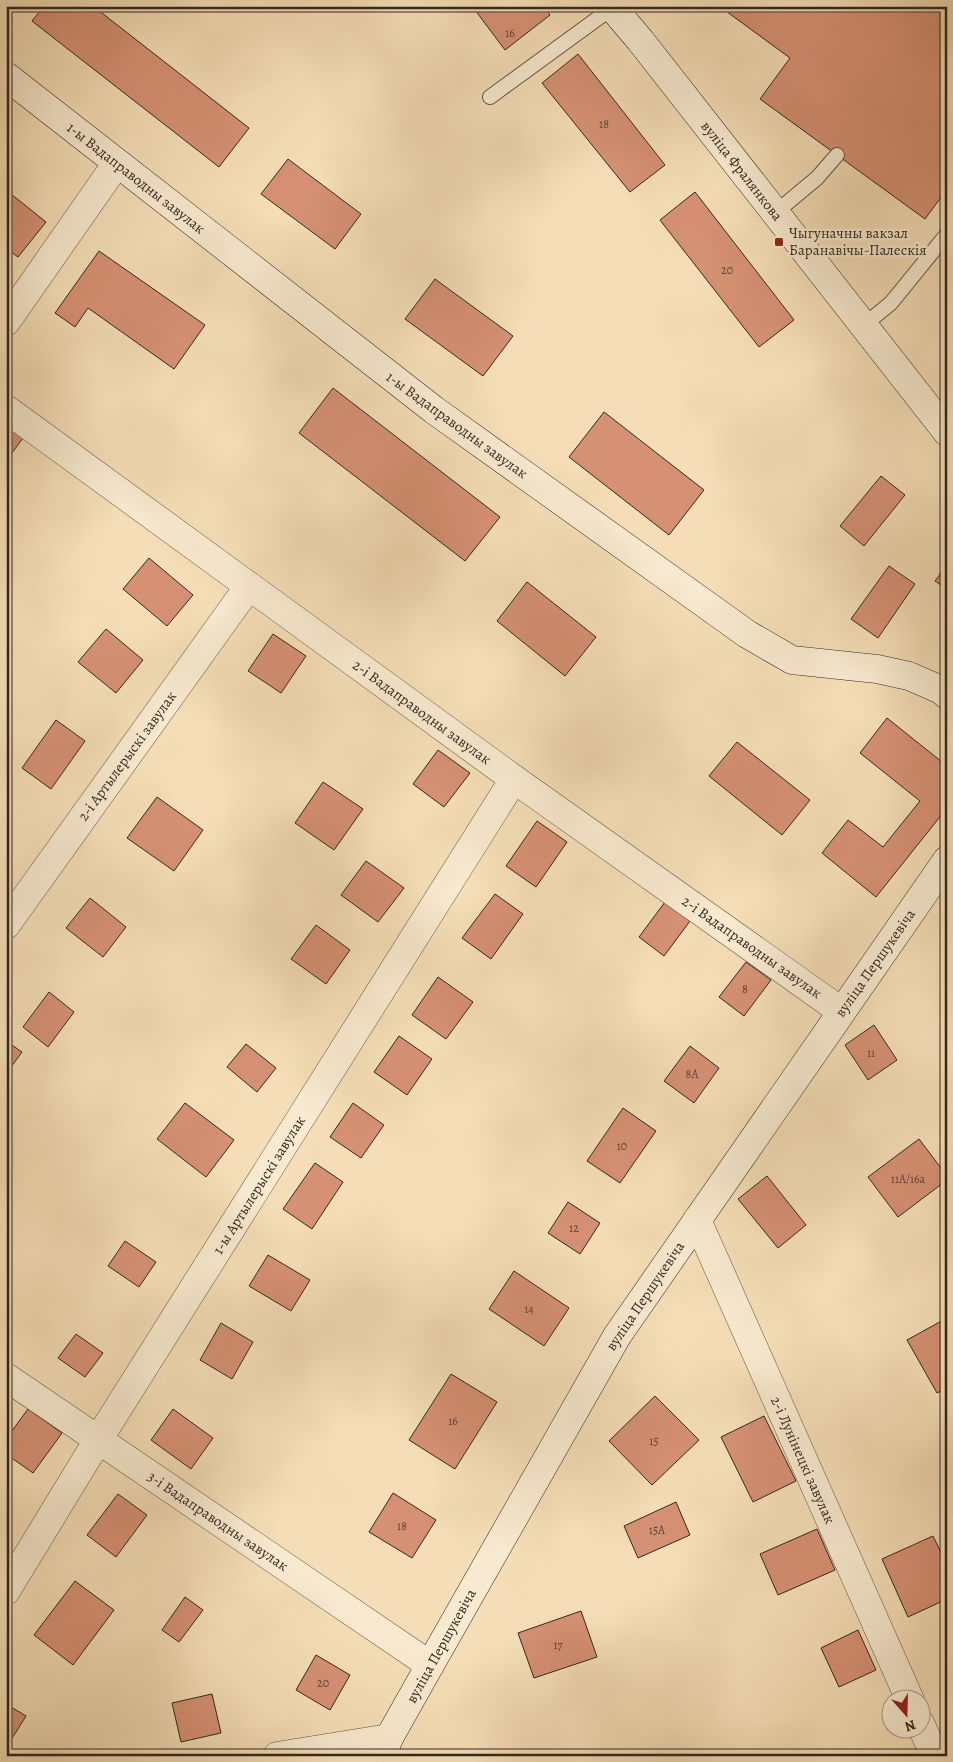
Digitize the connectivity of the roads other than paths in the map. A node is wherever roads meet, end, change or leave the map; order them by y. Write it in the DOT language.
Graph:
graph roads {
  1 [pos="612,7"];
  2 [pos="6,76"];
  3 [pos="490,97"];
  4 [pos="837,155"];
  5 [pos="118,163"];
  6 [pos="775,213"];
  7 [pos="947,234"];
  8 [pos="6,322"];
  9 [pos="863,326"];
  10 [pos="6,409"];
  11 [pos="947,432"];
  12 [pos="248,586"];
  13 [pos="947,695"];
  14 [pos="514,780"];
  15 [pos="947,860"];
  16 [pos="6,925"];
  17 [pos="841,1011"];
  18 [pos="697,1220"];
  19 [pos="6,1377"];
  20 [pos="98,1440"];
  21 [pos="6,1591"];
  22 [pos="430,1665"];
  23 [pos="906,1690"];
  24 [pos="928,1740"];
  25 [pos="386,1747"];
  26 [pos="277,1756"];
  27 [pos="935,1756"];
  1 -- 3 [label="lane"];
  1 -- 6 [label="street, вуліца Фралянкова"];
  2 -- 5 [label="street, 1-ы Вадаправодны завулак"];
  4 -- 6 [label="lane"];
  5 -- 8 [label="street"];
  5 -- 13 [label="street, 1-ы Вадаправодны завулак"];
  6 -- 9 [label="street, вуліца Фралянкова"];
  7 -- 9 [label="lane"];
  9 -- 11 [label="street, вуліца Фралянкова"];
  10 -- 12 [label="street, 2-і Вадаправодны завулак"];
  12 -- 14 [label="street, 2-і Вадаправодны завулак"];
  12 -- 16 [label="street, 2-і Артылерыскі завулак"];
  14 -- 17 [label="street, 2-і Вадаправодны завулак"];
  14 -- 20 [label="street, 1-ы Артылерыскі завулак"];
  15 -- 17 [label="street, вуліца Першукевіча"];
  17 -- 18 [label="street, вуліца Першукевіча"];
  18 -- 22 [label="street, вуліца Першукевіча"];
  18 -- 23 [label="street, 2-і Лунінецкі завулак"];
  19 -- 20 [label="street, 3-і Вадаправодны завулак"];
  20 -- 21 [label="street, 1-ы Артылерыскі завулак"];
  20 -- 22 [label="street, 3-і Вадаправодны завулак"];
  22 -- 25 [label="street, вуліца Першукевіча"];
  24 -- 27 [label="street"];
  25 -- 26 [label="street"];
}
